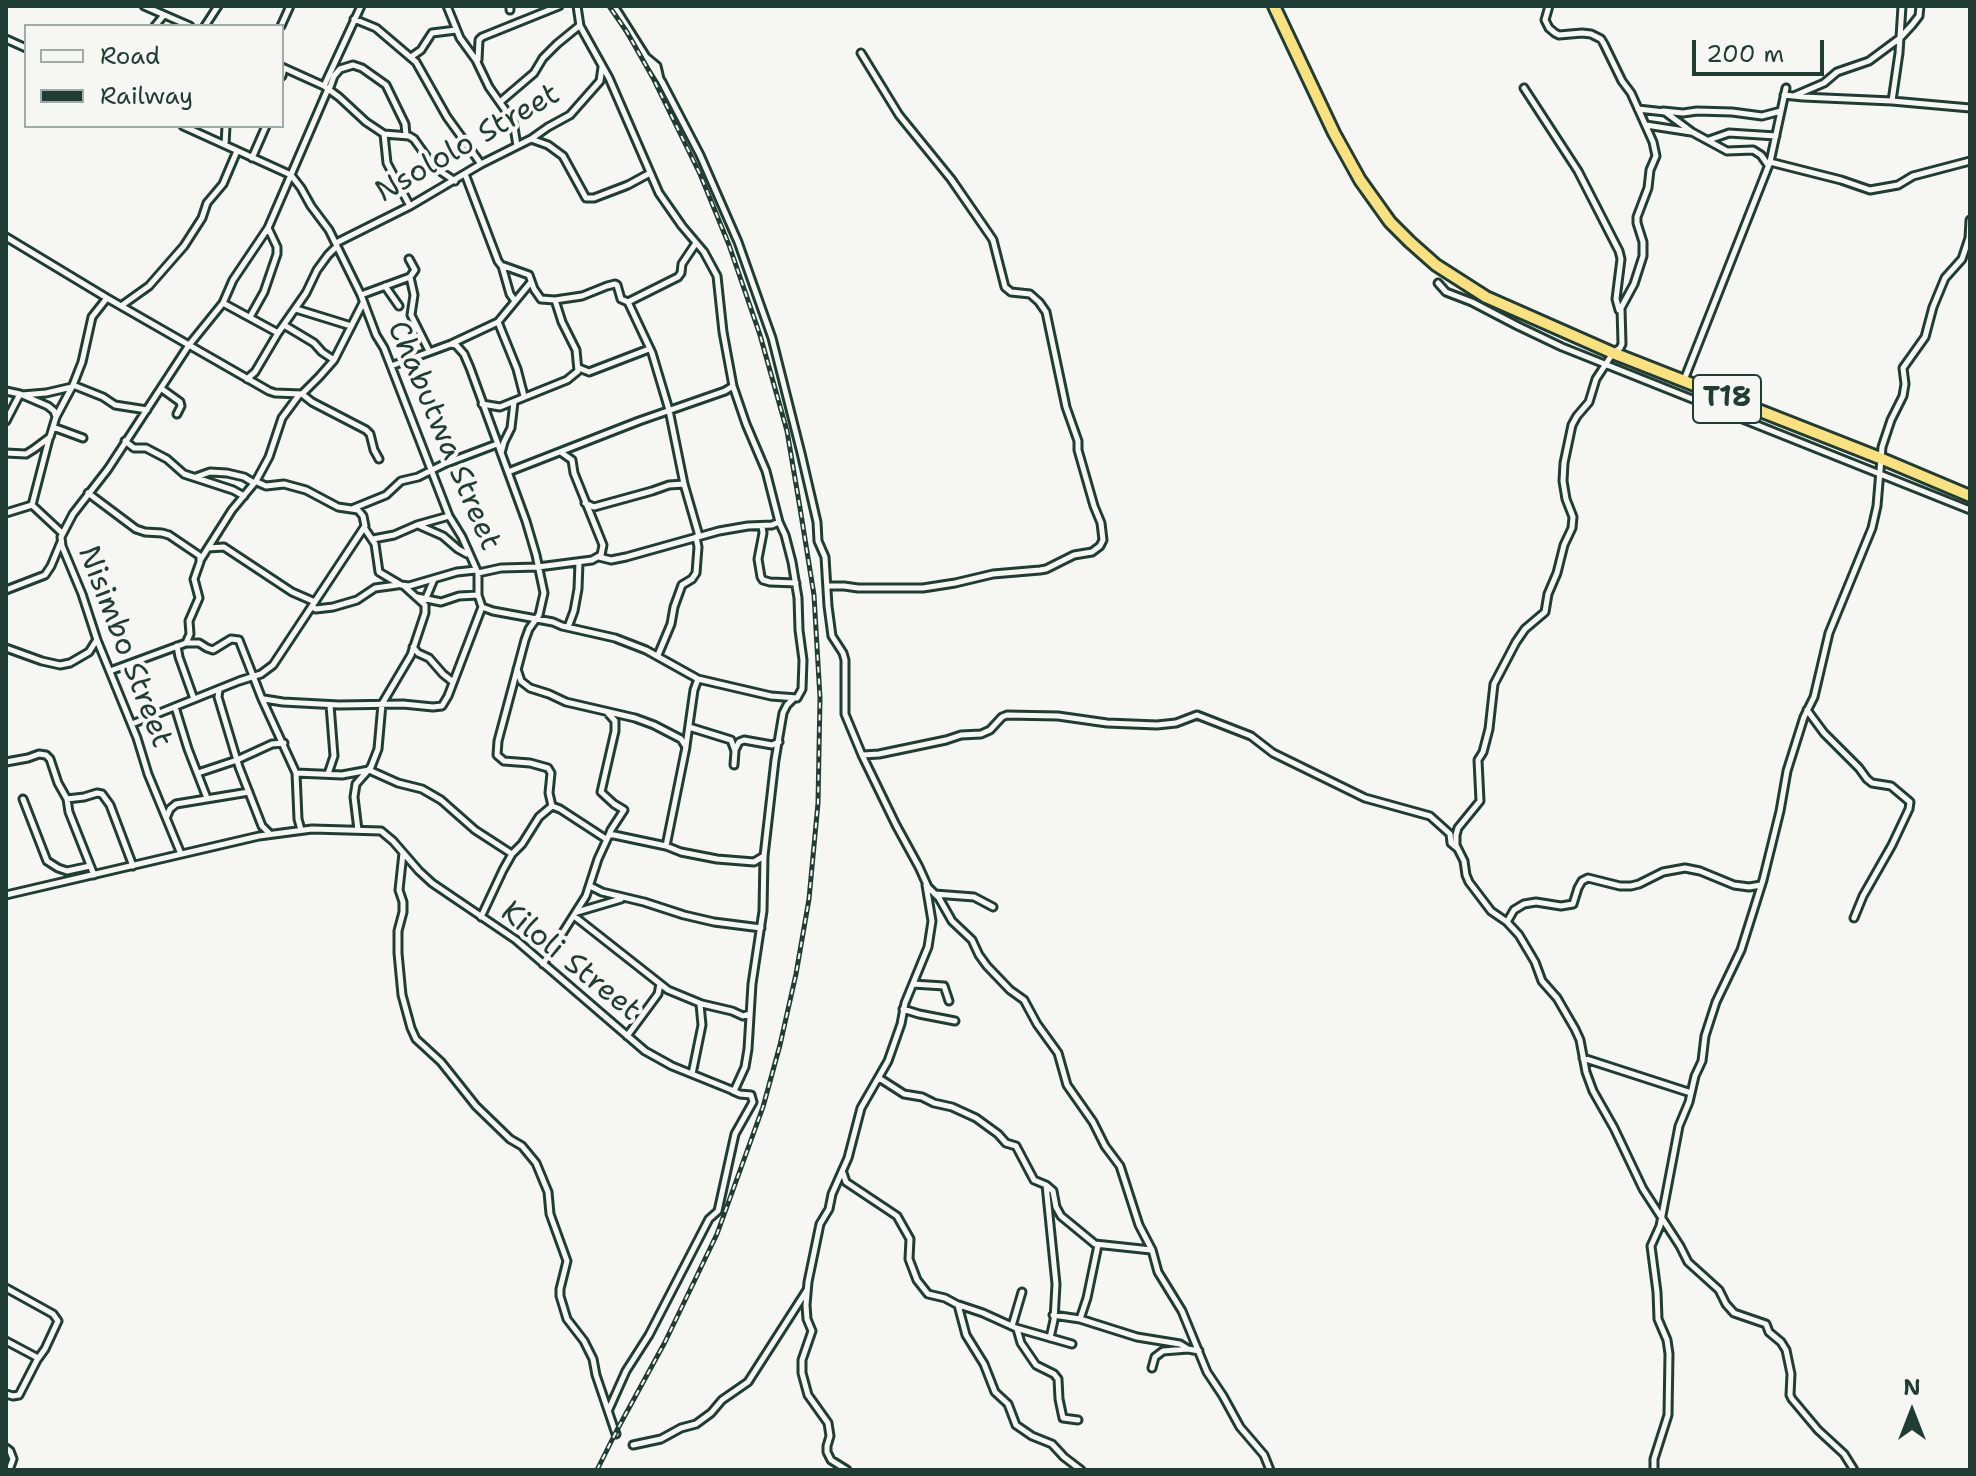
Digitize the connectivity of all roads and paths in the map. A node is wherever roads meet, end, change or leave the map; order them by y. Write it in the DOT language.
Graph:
graph roads {
  1 [pos="144,6"];
  2 [pos="218,6"];
  3 [pos="361,6"];
  4 [pos="447,6"];
  5 [pos="559,6"];
  6 [pos="577,6"];
  7 [pos="614,6"];
  8 [pos="1274,6"];
  9 [pos="1549,6"];
  10 [pos="1902,6"];
  11 [pos="1920,6"];
  12 [pos="164,15"];
  13 [pos="354,19"];
  14 [pos="157,24"];
  15 [pos="185,24"];
  16 [pos="206,24"];
  17 [pos="580,26"];
  18 [pos="456,30"];
  19 [pos="1900,38"];
  20 [pos="861,53"];
  21 [pos="411,57"];
  22 [pos="478,64"];
  23 [pos="602,66"];
  24 [pos="284,68"];
  25 [pos="1524,88"];
  26 [pos="327,89"];
  27 [pos="1793,96"];
  28 [pos="1892,101"];
  29 [pos="500,102"];
  30 [pos="1970,108"];
  31 [pos="1638,109"];
  32 [pos="1661,111"];
  33 [pos="1781,111"];
  34 [pos="1645,125"];
  35 [pos="187,128"];
  36 [pos="265,128"];
  37 [pos="226,129"];
  38 [pos="1692,132"];
  39 [pos="384,134"];
  40 [pos="406,135"];
  41 [pos="1776,136"];
  42 [pos="210,139"];
  43 [pos="531,139"];
  44 [pos="1709,140"];
  45 [pos="225,146"];
  46 [pos="517,146"];
  47 [pos="237,151"];
  48 [pos="252,158"];
  49 [pos="1970,161"];
  50 [pos="481,164"];
  51 [pos="1769,164"];
  52 [pos="650,173"];
  53 [pos="465,174"];
  54 [pos="291,175"];
  55 [pos="455,181"];
  56 [pos="410,206"];
  57 [pos="1970,220"];
  58 [pos="268,228"];
  59 [pos="6,237"];
  60 [pos="696,243"];
  61 [pos="337,244"];
  62 [pos="1968,245"];
  63 [pos="409,259"];
  64 [pos="501,265"];
  65 [pos="410,277"];
  66 [pos="531,282"];
  67 [pos="1438,283"];
  68 [pos="385,286"];
  69 [pos="361,295"];
  70 [pos="107,298"];
  71 [pos="555,300"];
  72 [pos="515,301"];
  73 [pos="363,302"];
  74 [pos="628,302"];
  75 [pos="223,303"];
  76 [pos="121,306"];
  77 [pos="399,306"];
  78 [pos="296,309"];
  79 [pos="1621,315"];
  80 [pos="250,317"];
  81 [pos="498,322"];
  82 [pos="284,325"];
  83 [pos="351,326"];
  84 [pos="278,333"];
  85 [pos="451,344"];
  86 [pos="189,345"];
  87 [pos="649,348"];
  88 [pos="429,351"];
  89 [pos="1613,353"];
  90 [pos="334,360"];
  91 [pos="1606,365"];
  92 [pos="391,366"];
  93 [pos="579,368"];
  94 [pos="247,379"];
  95 [pos="1684,380"];
  96 [pos="73,386"];
  97 [pos="733,386"];
  98 [pos="162,389"];
  99 [pos="6,391"];
  100 [pos="21,394"];
  101 [pos="300,394"];
  102 [pos="524,397"];
  103 [pos="514,401"];
  104 [pos="482,404"];
  105 [pos="500,407"];
  106 [pos="148,410"];
  107 [pos="669,410"];
  108 [pos="177,414"];
  109 [pos="487,416"];
  110 [pos="56,417"];
  111 [pos="6,421"];
  112 [pos="53,427"];
  113 [pos="50,437"];
  114 [pos="83,438"];
  115 [pos="125,441"];
  116 [pos="497,444"];
  117 [pos="581,444"];
  118 [pos="561,452"];
  119 [pos="6,453"];
  120 [pos="500,455"];
  121 [pos="1880,458"];
  122 [pos="379,459"];
  123 [pos="572,460"];
  124 [pos="432,470"];
  125 [pos="508,472"];
  126 [pos="1879,474"];
  127 [pos="195,478"];
  128 [pos="255,483"];
  129 [pos="684,484"];
  130 [pos="88,493"];
  131 [pos="244,496"];
  132 [pos="1970,496"];
  133 [pos="585,503"];
  134 [pos="32,505"];
  135 [pos="594,507"];
  136 [pos="353,508"];
  137 [pos="1970,510"];
  138 [pos="6,513"];
  139 [pos="449,516"];
  140 [pos="590,517"];
  141 [pos="779,522"];
  142 [pos="417,525"];
  143 [pos="762,526"];
  144 [pos="365,529"];
  145 [pos="219,532"];
  146 [pos="62,533"];
  147 [pos="697,537"];
  148 [pos="372,538"];
  149 [pos="358,539"];
  150 [pos="61,542"];
  151 [pos="224,547"];
  152 [pos="207,548"];
  153 [pos="469,554"];
  154 [pos="599,557"];
  155 [pos="201,559"];
  156 [pos="579,562"];
  157 [pos="538,567"];
  158 [pos="477,572"];
  159 [pos="434,579"];
  160 [pos="796,583"];
  161 [pos="402,585"];
  162 [pos="827,586"];
  163 [pos="6,590"];
  164 [pos="478,595"];
  165 [pos="416,597"];
  166 [pos="426,598"];
  167 [pos="314,604"];
  168 [pos="482,607"];
  169 [pos="536,619"];
  170 [pos="568,627"];
  171 [pos="97,640"];
  172 [pos="186,643"];
  173 [pos="177,646"];
  174 [pos="413,647"];
  175 [pos="6,648"];
  176 [pos="657,656"];
  177 [pos="517,669"];
  178 [pos="110,671"];
  179 [pos="253,676"];
  180 [pos="698,679"];
  181 [pos="453,682"];
  182 [pos="219,690"];
  183 [pos="194,699"];
  184 [pos="262,699"];
  185 [pos="793,699"];
  186 [pos="382,704"];
  187 [pos="330,705"];
  188 [pos="175,707"];
  189 [pos="1807,710"];
  190 [pos="607,712"];
  191 [pos="132,724"];
  192 [pos="689,727"];
  193 [pos="779,742"];
  194 [pos="284,743"];
  195 [pos="686,747"];
  196 [pos="735,751"];
  197 [pos="862,755"];
  198 [pos="237,760"];
  199 [pos="6,762"];
  200 [pos="734,765"];
  201 [pos="369,770"];
  202 [pos="198,773"];
  203 [pos="296,773"];
  204 [pos="328,774"];
  205 [pos="249,792"];
  206 [pos="207,798"];
  207 [pos="23,799"];
  208 [pos="67,799"];
  209 [pos="552,806"];
  210 [pos="166,817"];
  211 [pos="301,830"];
  212 [pos="358,830"];
  213 [pos="269,834"];
  214 [pos="608,837"];
  215 [pos="666,846"];
  216 [pos="1458,849"];
  217 [pos="404,852"];
  218 [pos="181,854"];
  219 [pos="512,854"];
  220 [pos="764,856"];
  221 [pos="90,866"];
  222 [pos="134,866"];
  223 [pos="94,875"];
  224 [pos="926,884"];
  225 [pos="1761,885"];
  226 [pos="590,886"];
  227 [pos="934,894"];
  228 [pos="6,895"];
  229 [pos="624,897"];
  230 [pos="993,907"];
  231 [pos="575,914"];
  232 [pos="481,917"];
  233 [pos="1854,918"];
  234 [pos="1507,922"];
  235 [pos="761,928"];
  236 [pos="543,964"];
  237 [pos="660,984"];
  238 [pos="913,984"];
  239 [pos="949,1001"];
  240 [pos="700,1004"];
  241 [pos="903,1009"];
  242 [pos="750,1014"];
  243 [pos="955,1021"];
  244 [pos="627,1036"];
  245 [pos="1583,1058"];
  246 [pos="692,1074"];
  247 [pos="879,1078"];
  248 [pos="733,1091"];
  249 [pos="1691,1093"];
  250 [pos="843,1172"];
  251 [pos="1046,1185"];
  252 [pos="1662,1215"];
  253 [pos="1098,1245"];
  254 [pos="1152,1250"];
  255 [pos="6,1288"];
  256 [pos="807,1289"];
  257 [pos="1022,1292"];
  258 [pos="958,1305"];
  259 [pos="1053,1315"];
  260 [pos="1080,1319"];
  261 [pos="1015,1327"];
  262 [pos="1050,1338"];
  263 [pos="6,1341"];
  264 [pos="1072,1344"];
  265 [pos="1188,1349"];
  266 [pos="1199,1351"];
  267 [pos="38,1358"];
  268 [pos="1152,1368"];
  269 [pos="6,1394"];
  270 [pos="609,1409"];
  271 [pos="1078,1420"];
  272 [pos="616,1434"];
  273 [pos="633,1445"];
  274 [pos="6,1448"];
  275 [pos="9,1470"];
  276 [pos="847,1470"];
  277 [pos="1081,1470"];
  278 [pos="1270,1470"];
  279 [pos="1654,1470"];
  280 [pos="1854,1470"];
  1 -- 12 [label="street"];
  2 -- 16 [label="street"];
  3 -- 13 [label="street, Nisimbo Street"];
  4 -- 18 [label="street"];
  5 -- 22 [label="street"];
  6 -- 17 [label="street"];
  7 -- 162 [label="street"];
  8 -- 89 [label="highway, T18"];
  9 -- 31 [label="street"];
  10 -- 19 [label="street"];
  11 -- 19 [label="street"];
  12 -- 14 [label="street"];
  12 -- 15 [label="street"];
  13 -- 21 [label="street"];
  13 -- 26 [label="street, Nisimbo Street"];
  17 -- 23 [label="street"];
  17 -- 29 [label="street"];
  18 -- 21 [label="street"];
  18 -- 22 [label="street"];
  19 -- 27 [label="street"];
  19 -- 28 [label="street"];
  20 -- 162 [label="street"];
  21 -- 50 [label="street"];
  22 -- 29 [label="street"];
  23 -- 43 [label="street, Nsololo Street"];
  23 -- 52 [label="street"];
  24 -- 26 [label="street"];
  25 -- 79 [label="street"];
  26 -- 39 [label="street"];
  26 -- 40 [label="street"];
  26 -- 54 [label="street, Nisimbo Street"];
  27 -- 28 [label="street"];
  27 -- 33 [label="street"];
  28 -- 30 [label="street"];
  29 -- 46 [label="street"];
  31 -- 32 [label="street"];
  31 -- 34 [label="street"];
  32 -- 33 [label="street"];
  32 -- 38 [label="street"];
  33 -- 41 [label="street"];
  34 -- 38 [label="street"];
  34 -- 79 [label="street"];
  35 -- 42 [label="street"];
  36 -- 48 [label="street"];
  37 -- 42 [label="street"];
  37 -- 45 [label="street"];
  38 -- 44 [label="street"];
  39 -- 40 [label="street"];
  39 -- 56 [label="street"];
  40 -- 55 [label="street"];
  41 -- 44 [label="street"];
  41 -- 51 [label="street"];
  42 -- 45 [label="street"];
  43 -- 46 [label="street, Nsololo Street"];
  43 -- 52 [label="street"];
  44 -- 51 [label="street"];
  45 -- 47 [label="street"];
  46 -- 50 [label="street, Nsololo Street"];
  47 -- 48 [label="street"];
  47 -- 76 [label="street"];
  48 -- 54 [label="street"];
  49 -- 51 [label="street"];
  50 -- 53 [label="street, Nsololo Street"];
  51 -- 95 [label="street"];
  52 -- 60 [label="street"];
  53 -- 55 [label="street, Nsololo Street"];
  53 -- 64 [label="street"];
  54 -- 58 [label="street, Nisimbo Street"];
  54 -- 61 [label="street, Chabutwa Street"];
  55 -- 56 [label="street, Nsololo Street"];
  56 -- 61 [label="street, Nsololo Street"];
  57 -- 62 [label="street"];
  58 -- 75 [label="street, Nisimbo Street"];
  58 -- 80 [label="street"];
  59 -- 70 [label="street"];
  60 -- 74 [label="street"];
  60 -- 97 [label="street"];
  61 -- 69 [label="street, Chabutwa Street"];
  61 -- 78 [label="street"];
  62 -- 121 [label="street"];
  63 -- 65 [label="street"];
  64 -- 66 [label="street"];
  64 -- 72 [label="street"];
  65 -- 68 [label="street"];
  65 -- 88 [label="street"];
  66 -- 71 [label="street"];
  66 -- 72 [label="street"];
  67 -- 91 [label="street"];
  68 -- 69 [label="street"];
  68 -- 77 [label="street"];
  69 -- 73 [label="street, Chabutwa Street"];
  70 -- 76 [label="street"];
  70 -- 96 [label="street"];
  71 -- 74 [label="street"];
  71 -- 93 [label="street"];
  72 -- 81 [label="street"];
  73 -- 83 [label="street"];
  73 -- 92 [label="street, Chabutwa Street"];
  74 -- 87 [label="street"];
  75 -- 80 [label="street"];
  75 -- 86 [label="street, Nisimbo Street"];
  76 -- 86 [label="street"];
  78 -- 82 [label="street"];
  78 -- 83 [label="street"];
  79 -- 89 [label="street"];
  80 -- 84 [label="street"];
  81 -- 85 [label="street"];
  81 -- 102 [label="street"];
  82 -- 84 [label="street"];
  82 -- 90 [label="street"];
  83 -- 90 [label="street"];
  84 -- 94 [label="street"];
  85 -- 88 [label="street"];
  85 -- 104 [label="street"];
  86 -- 94 [label="street"];
  86 -- 98 [label="street, Nisimbo Street"];
  87 -- 93 [label="street"];
  87 -- 107 [label="street"];
  88 -- 92 [label="street"];
  89 -- 91 [label="street"];
  89 -- 95 [label="highway, T18"];
  90 -- 101 [label="street"];
  91 -- 126 [label="street"];
  91 -- 216 [label="street"];
  92 -- 124 [label="street, Chabutwa Street"];
  93 -- 102 [label="street"];
  94 -- 101 [label="street"];
  95 -- 121 [label="highway, T18"];
  96 -- 100 [label="street"];
  96 -- 106 [label="street"];
  96 -- 110 [label="street"];
  97 -- 107 [label="street"];
  97 -- 141 [label="street"];
  98 -- 106 [label="street, Nisimbo Street"];
  98 -- 108 [label="street"];
  99 -- 100 [label="street"];
  100 -- 110 [label="street"];
  100 -- 111 [label="street"];
  101 -- 122 [label="street"];
  101 -- 128 [label="street"];
  102 -- 103 [label="street"];
  103 -- 105 [label="street"];
  103 -- 120 [label="street"];
  104 -- 105 [label="street"];
  104 -- 109 [label="street"];
  105 -- 109 [label="street"];
  106 -- 115 [label="street, Nisimbo Street"];
  107 -- 117 [label="street"];
  107 -- 129 [label="street"];
  109 -- 116 [label="street"];
  110 -- 112 [label="street"];
  112 -- 113 [label="street"];
  112 -- 114 [label="street"];
  113 -- 119 [label="street"];
  113 -- 134 [label="street"];
  115 -- 127 [label="street"];
  115 -- 130 [label="street, Nisimbo Street"];
  116 -- 120 [label="street"];
  116 -- 124 [label="street"];
  117 -- 118 [label="street"];
  117 -- 123 [label="street"];
  118 -- 123 [label="street"];
  118 -- 125 [label="street"];
  120 -- 125 [label="street"];
  121 -- 126 [label="street"];
  121 -- 132 [label="highway, T18"];
  123 -- 133 [label="street"];
  124 -- 136 [label="street"];
  124 -- 139 [label="street, Chabutwa Street"];
  125 -- 157 [label="street"];
  126 -- 137 [label="street"];
  126 -- 189 [label="street"];
  127 -- 128 [label="street"];
  127 -- 131 [label="street"];
  128 -- 131 [label="street"];
  128 -- 136 [label="street"];
  129 -- 135 [label="street"];
  129 -- 147 [label="street"];
  130 -- 146 [label="street, Nisimbo Street"];
  130 -- 155 [label="street"];
  131 -- 145 [label="street"];
  133 -- 135 [label="street"];
  133 -- 140 [label="street"];
  134 -- 138 [label="street"];
  134 -- 146 [label="street"];
  135 -- 140 [label="street"];
  136 -- 144 [label="street"];
  139 -- 142 [label="street"];
  139 -- 153 [label="street, Chabutwa Street"];
  140 -- 154 [label="street"];
  141 -- 143 [label="street"];
  141 -- 160 [label="street"];
  142 -- 148 [label="street"];
  142 -- 153 [label="street"];
  143 -- 147 [label="street"];
  143 -- 160 [label="street"];
  144 -- 148 [label="street"];
  144 -- 149 [label="street"];
  145 -- 151 [label="street"];
  145 -- 152 [label="street"];
  146 -- 150 [label="street, Nisimbo Street"];
  147 -- 154 [label="street"];
  147 -- 176 [label="street"];
  148 -- 149 [label="street"];
  148 -- 161 [label="street"];
  149 -- 167 [label="street"];
  150 -- 163 [label="street"];
  150 -- 171 [label="street, Nisimbo Street"];
  151 -- 152 [label="street"];
  151 -- 167 [label="street"];
  152 -- 155 [label="street"];
  153 -- 158 [label="street, Chabutwa Street"];
  154 -- 156 [label="street"];
  155 -- 172 [label="street"];
  156 -- 157 [label="street"];
  156 -- 170 [label="street"];
  157 -- 158 [label="street"];
  157 -- 169 [label="street"];
  158 -- 159 [label="street"];
  158 -- 164 [label="street, Chabutwa Street"];
  159 -- 161 [label="street"];
  159 -- 166 [label="street"];
  160 -- 185 [label="street"];
  161 -- 165 [label="street"];
  161 -- 167 [label="street"];
  162 -- 197 [label="street"];
  164 -- 166 [label="street"];
  164 -- 168 [label="street, Chabutwa Street"];
  165 -- 166 [label="street"];
  165 -- 174 [label="street"];
  167 -- 179 [label="street"];
  168 -- 169 [label="street"];
  168 -- 181 [label="street"];
  169 -- 170 [label="street"];
  169 -- 177 [label="street"];
  170 -- 176 [label="street"];
  171 -- 175 [label="street"];
  171 -- 178 [label="street, Nisimbo Street"];
  172 -- 173 [label="street"];
  172 -- 179 [label="street"];
  173 -- 178 [label="street"];
  173 -- 183 [label="street"];
  174 -- 181 [label="street"];
  174 -- 186 [label="street"];
  176 -- 180 [label="street"];
  177 -- 190 [label="street"];
  177 -- 209 [label="street"];
  178 -- 191 [label="street, Nisimbo Street"];
  179 -- 182 [label="street"];
  179 -- 184 [label="street"];
  180 -- 185 [label="street"];
  180 -- 192 [label="street"];
  181 -- 186 [label="street"];
  182 -- 183 [label="street"];
  182 -- 198 [label="street"];
  183 -- 188 [label="street"];
  184 -- 187 [label="street"];
  184 -- 194 [label="street"];
  185 -- 193 [label="street"];
  186 -- 187 [label="street"];
  186 -- 201 [label="street"];
  187 -- 204 [label="street"];
  188 -- 191 [label="street"];
  188 -- 202 [label="street"];
  189 -- 225 [label="street"];
  189 -- 233 [label="street"];
  190 -- 195 [label="street"];
  190 -- 214 [label="street"];
  191 -- 210 [label="street, Nisimbo Street"];
  192 -- 195 [label="street"];
  192 -- 196 [label="street"];
  193 -- 196 [label="street"];
  193 -- 220 [label="street"];
  194 -- 198 [label="street"];
  194 -- 203 [label="street"];
  195 -- 215 [label="street"];
  196 -- 200 [label="street"];
  197 -- 216 [label="street"];
  197 -- 224 [label="street"];
  198 -- 202 [label="street"];
  198 -- 205 [label="street"];
  199 -- 208 [label="street"];
  201 -- 204 [label="street"];
  201 -- 212 [label="street"];
  201 -- 219 [label="street"];
  202 -- 206 [label="street"];
  203 -- 204 [label="street"];
  203 -- 211 [label="street"];
  205 -- 206 [label="street"];
  205 -- 213 [label="street"];
  206 -- 210 [label="street"];
  207 -- 221 [label="street"];
  208 -- 221 [label="street"];
  208 -- 222 [label="street"];
  209 -- 214 [label="street"];
  209 -- 219 [label="street"];
  210 -- 218 [label="street, Nisimbo Street"];
  211 -- 212 [label="street, Kiloli Street"];
  211 -- 213 [label="street, Kiloli Street"];
  212 -- 217 [label="street, Kiloli Street"];
  213 -- 218 [label="street, Kiloli Street"];
  214 -- 215 [label="street"];
  214 -- 226 [label="street"];
  215 -- 220 [label="street"];
  216 -- 234 [label="street"];
  217 -- 232 [label="street, Kiloli Street"];
  217 -- 270 [label="street"];
  218 -- 222 [label="street, Kiloli Street"];
  219 -- 232 [label="street"];
  220 -- 235 [label="street"];
  221 -- 223 [label="street"];
  222 -- 223 [label="street, Kiloli Street"];
  223 -- 228 [label="street, Kiloli Street"];
  224 -- 227 [label="street"];
  224 -- 238 [label="street"];
  225 -- 234 [label="street"];
  225 -- 249 [label="street"];
  226 -- 229 [label="street"];
  226 -- 231 [label="street"];
  227 -- 230 [label="street"];
  227 -- 254 [label="street"];
  229 -- 231 [label="street"];
  229 -- 235 [label="street"];
  231 -- 236 [label="street"];
  231 -- 237 [label="street"];
  232 -- 236 [label="street, Kiloli Street"];
  234 -- 245 [label="street"];
  235 -- 242 [label="street"];
  236 -- 244 [label="street, Kiloli Street"];
  237 -- 240 [label="street"];
  237 -- 244 [label="street"];
  238 -- 239 [label="street"];
  238 -- 241 [label="street"];
  240 -- 242 [label="street"];
  240 -- 246 [label="street"];
  241 -- 243 [label="street"];
  241 -- 247 [label="street"];
  242 -- 248 [label="street"];
  244 -- 246 [label="street, Kiloli Street"];
  245 -- 249 [label="street"];
  245 -- 252 [label="street"];
  246 -- 248 [label="street, Kiloli Street"];
  247 -- 250 [label="street"];
  247 -- 251 [label="street"];
  248 -- 270 [label="street"];
  249 -- 252 [label="street"];
  250 -- 256 [label="street"];
  250 -- 258 [label="street"];
  251 -- 253 [label="street"];
  251 -- 259 [label="street"];
  252 -- 279 [label="street"];
  252 -- 280 [label="street"];
  253 -- 254 [label="street"];
  253 -- 260 [label="street"];
  254 -- 266 [label="street"];
  255 -- 267 [label="street"];
  256 -- 273 [label="street"];
  256 -- 276 [label="street"];
  257 -- 261 [label="street"];
  258 -- 261 [label="street"];
  258 -- 277 [label="street"];
  259 -- 260 [label="street"];
  259 -- 262 [label="street"];
  260 -- 265 [label="street"];
  261 -- 262 [label="street"];
  261 -- 271 [label="street"];
  262 -- 264 [label="street"];
  263 -- 267 [label="street"];
  265 -- 266 [label="street"];
  265 -- 268 [label="street"];
  266 -- 278 [label="street"];
  267 -- 269 [label="street"];
  270 -- 272 [label="street"];
  274 -- 275 [label="street"];
}
